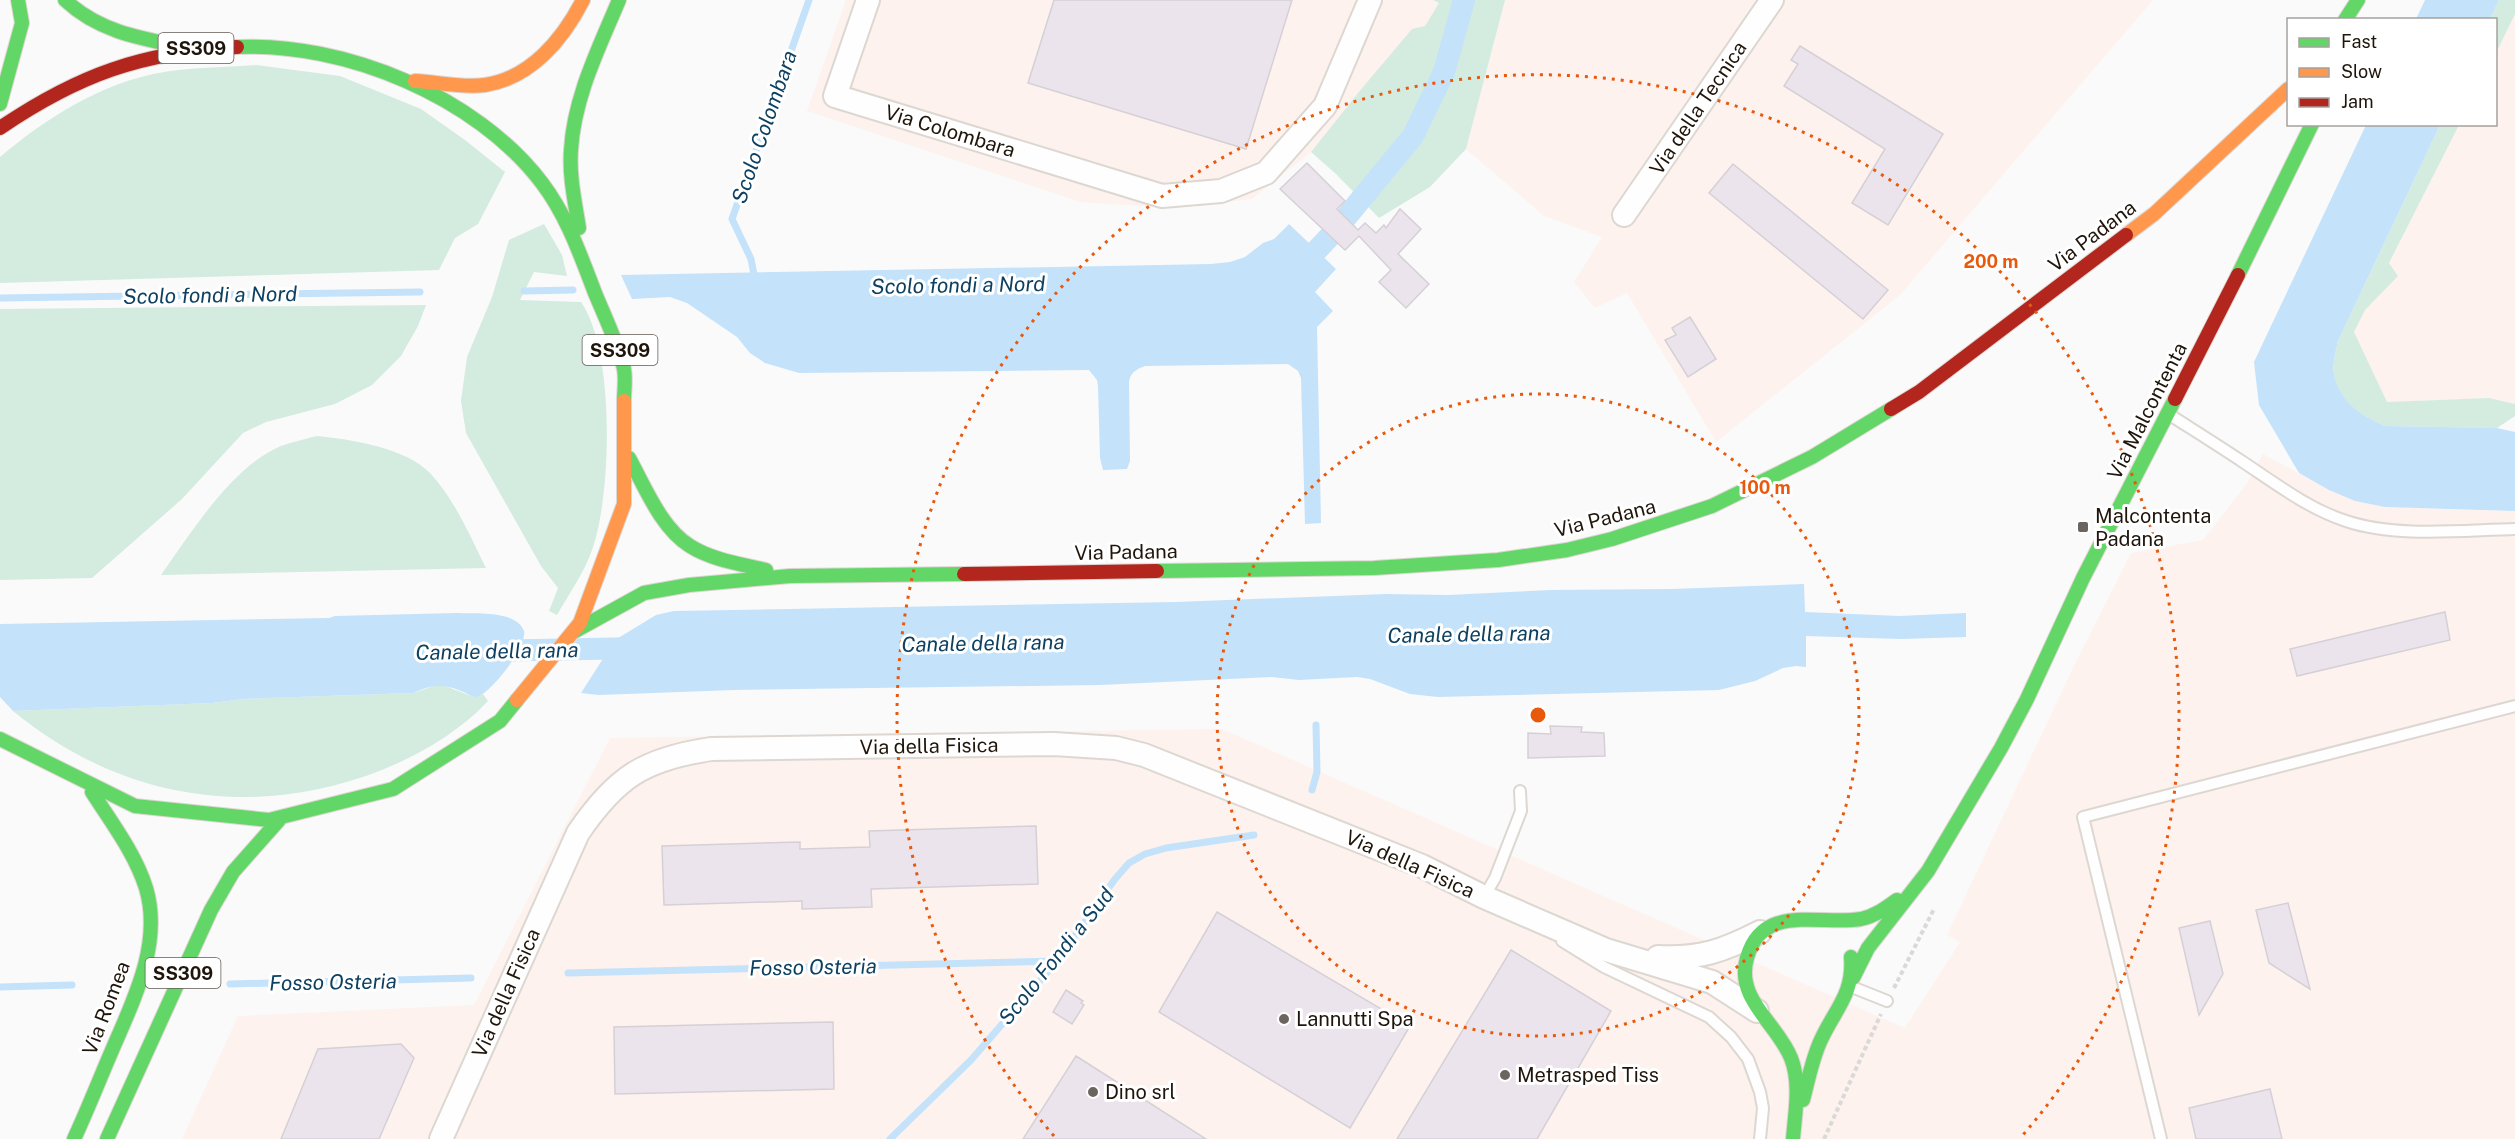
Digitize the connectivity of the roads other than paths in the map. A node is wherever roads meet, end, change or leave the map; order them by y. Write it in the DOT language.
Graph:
graph roads {
  1 [pos="18,0"];
  2 [pos="65,0"];
  3 [pos="584,0"];
  4 [pos="619,0"];
  5 [pos="868,0"];
  6 [pos="1370,0"];
  7 [pos="1772,0"];
  8 [pos="2358,0"];
  9 [pos="2346,18"];
  10 [pos="189,48"];
  11 [pos="405,81"];
  12 [pos="2287,91"];
  13 [pos="0,104"];
  14 [pos="2311,126"];
  15 [pos="0,128"];
  16 [pos="1624,215"];
  17 [pos="582,248"];
  18 [pos="2168,413"];
  19 [pos="629,458"];
  20 [pos="2515,529"];
  21 [pos="790,576"];
  22 [pos="575,632"];
  23 [pos="2515,706"];
  24 [pos="0,739"];
  25 [pos="1520,790"];
  26 [pos="92,792"];
  27 [pos="279,820"];
  28 [pos="1928,871"];
  29 [pos="1491,899"];
  30 [pos="1806,919"];
  31 [pos="1767,928"];
  32 [pos="1836,934"];
  33 [pos="1847,948"];
  34 [pos="1606,950"];
  35 [pos="1852,983"];
  36 [pos="1887,1001"];
  37 [pos="1839,1010"];
  38 [pos="1765,1017"];
  39 [pos="1789,1027"];
  40 [pos="1809,1027"];
  41 [pos="74,1139"];
  42 [pos="107,1139"];
  43 [pos="441,1139"];
  44 [pos="1760,1139"];
  45 [pos="1793,1139"];
  46 [pos="2161,1139"];
  1 -- 13 [label="main road"];
  2 -- 10 [label="main road"];
  3 -- 11 [label="main road, SS309"];
  4 -- 17 [label="main road, SS309"];
  5 -- 6 [label="street, Via Colombara"];
  7 -- 16 [label="street, Via della Tecnica"];
  8 -- 9 [label="main road"];
  10 -- 11 [label="main road, SS309"];
  10 -- 15 [label="main road, SS309"];
  11 -- 17 [label="main road, SS309"];
  12 -- 21 [label="main road, Via Padana"];
  14 -- 18 [label="main road, Via Malcontenta"];
  17 -- 19 [label="main road, SS309"];
  18 -- 20 [label="lane"];
  18 -- 28 [label="main road, Via Malcontenta"];
  19 -- 21 [label="main road, Via Padana"];
  19 -- 22 [label="main road, SS309"];
  21 -- 22 [label="main road, Via Padana"];
  22 -- 27 [label="main road, SS309"];
  23 -- 46 [label="lane"];
  24 -- 26 [label="main road, SS309"];
  25 -- 29 [label="lane"];
  26 -- 27 [label="main road, SS309"];
  26 -- 41 [label="main road, Via Romea / SS309"];
  27 -- 42 [label="main road, SS309"];
  28 -- 30 [label="main road, Via Malcontenta"];
  28 -- 35 [label="main road, Via Malcontenta"];
  29 -- 34 [label="street, Via della Fisica"];
  29 -- 43 [label="street, Via della Fisica"];
  29 -- 44 [label="lane"];
  30 -- 31 [label="main road, Via Malcontenta"];
  30 -- 32 [label="main road"];
  31 -- 34 [label="street, Via della Fisica"];
  31 -- 38 [label="main road, Via Malcontenta"];
  33 -- 35 [label="main road"];
  34 -- 38 [label="street, Via della Fisica"];
  35 -- 36 [label="lane"];
  35 -- 37 [label="main road, Via Malcontenta"];
  37 -- 40 [label="main road"];
  37 -- 45 [label="main road, Via Malcontenta"];
  38 -- 39 [label="main road"];
  38 -- 45 [label="main road, Via Malcontenta"];
}
